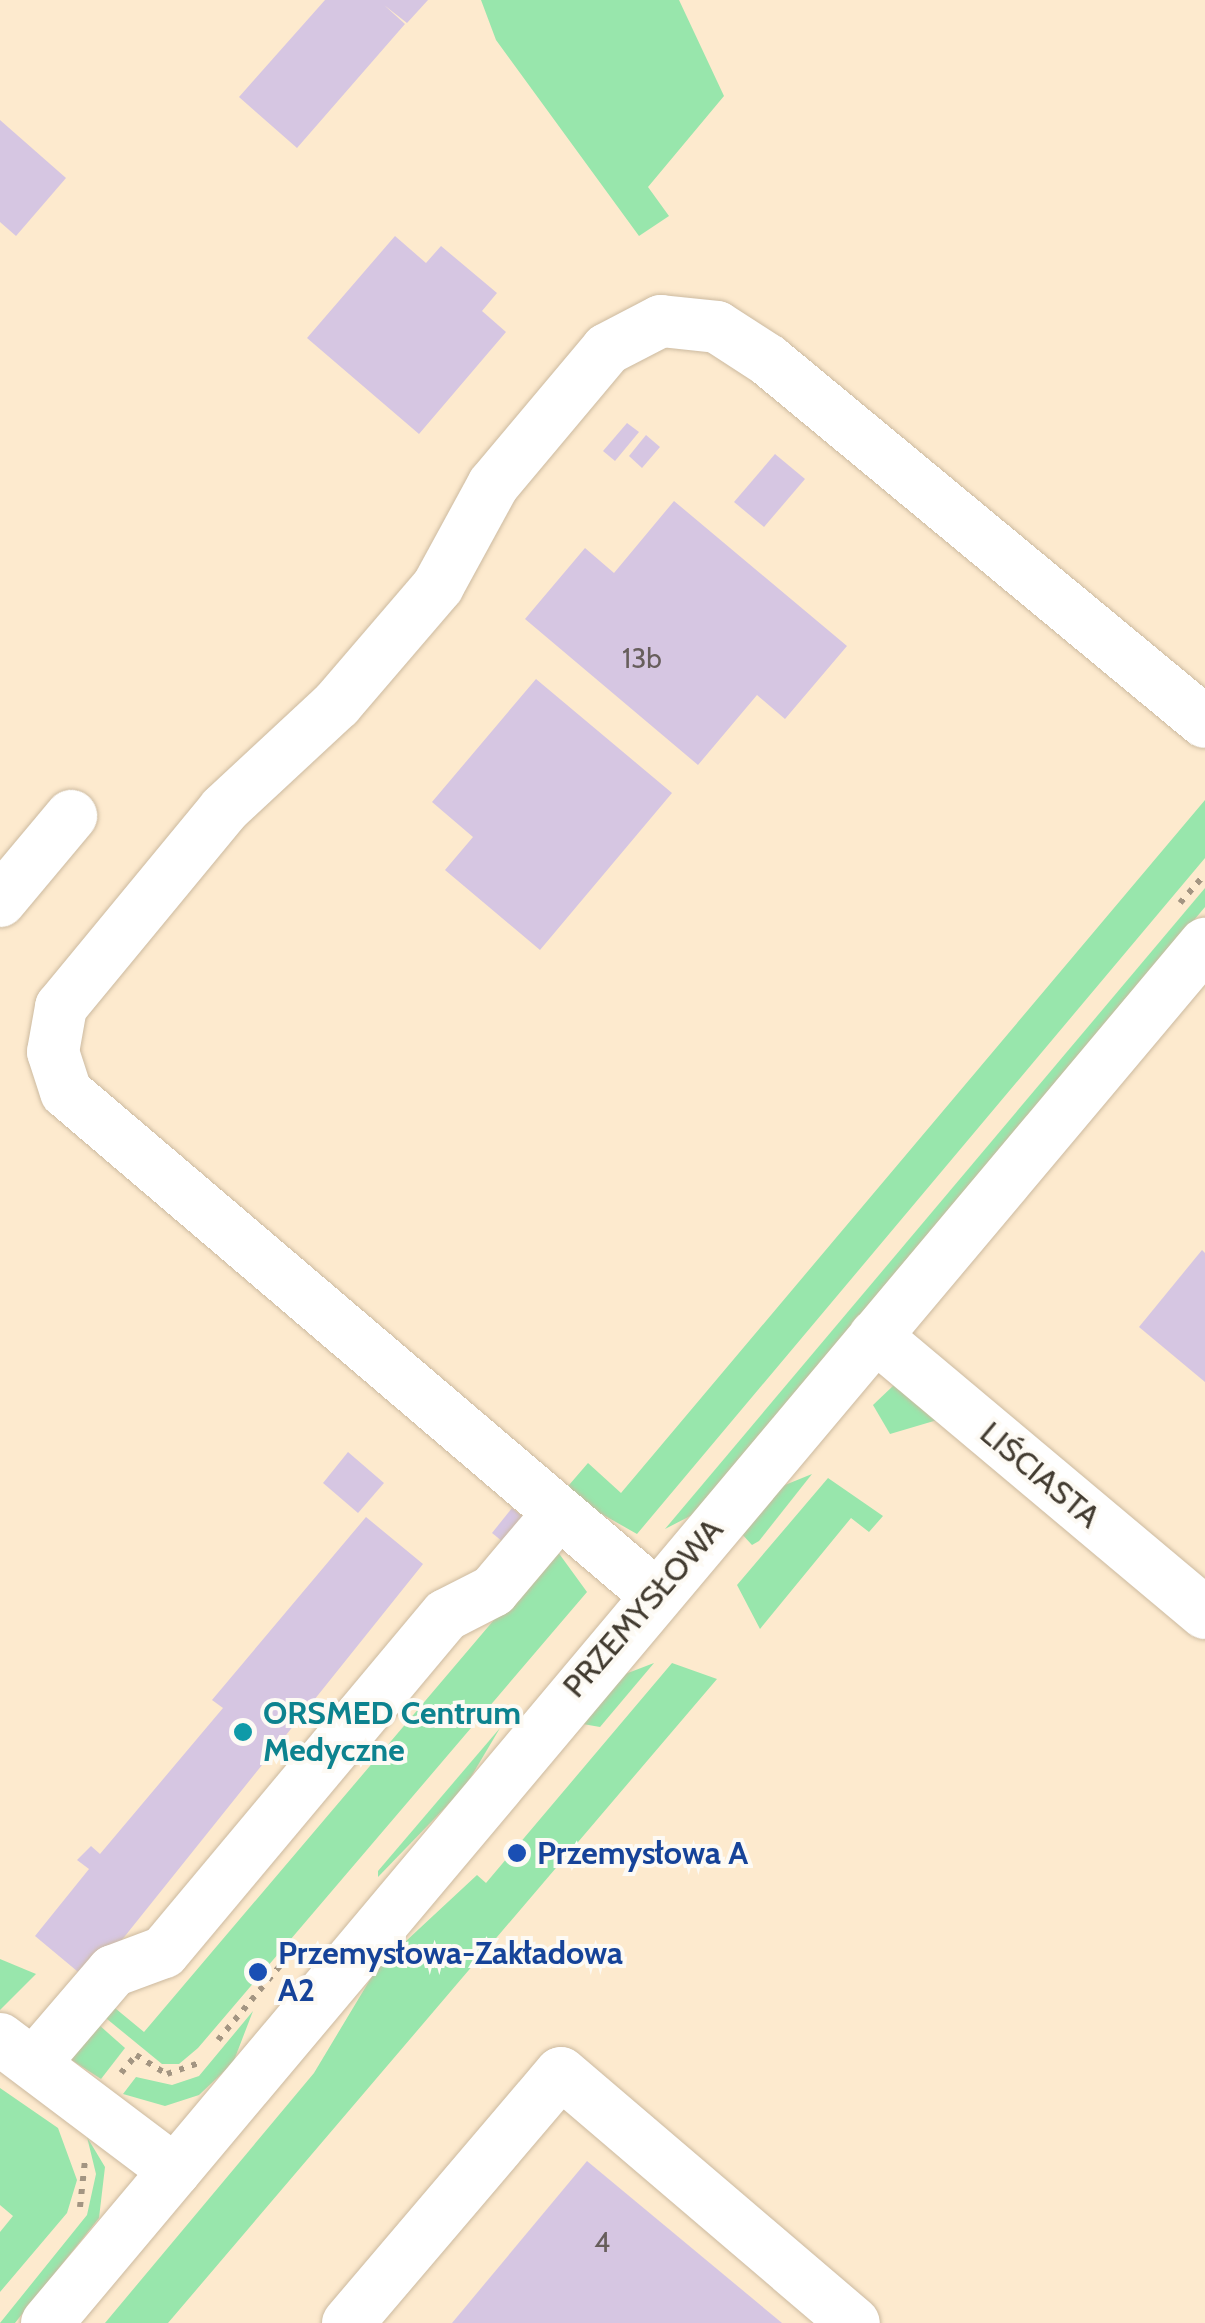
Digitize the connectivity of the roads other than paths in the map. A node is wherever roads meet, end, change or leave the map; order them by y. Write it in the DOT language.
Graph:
graph roads {
  1 [pos="1205,722"];
  2 [pos="71,816"];
  3 [pos="0,901"];
  4 [pos="1188,929"];
  5 [pos="875,1336"];
  6 [pos="559,1514"];
  7 [pos="656,1595"];
  8 [pos="1205,1613"];
  9 [pos="18,2051"];
  10 [pos="174,2172"];
  11 [pos="47,2323"];
  12 [pos="348,2323"];
  13 [pos="854,2323"];
  1 -- 6 [label="street"];
  2 -- 3 [label="street"];
  4 -- 5 [label="street, PRZEMYSŁOWA"];
  5 -- 7 [label="street, PRZEMYSŁOWA"];
  5 -- 8 [label="street, LIŚCIASTA"];
  6 -- 7 [label="street"];
  6 -- 9 [label="street"];
  7 -- 10 [label="street, PRZEMYSŁOWA"];
  9 -- 10 [label="street"];
  10 -- 11 [label="street, PRZEMYSŁOWA"];
  12 -- 13 [label="street"];
}
